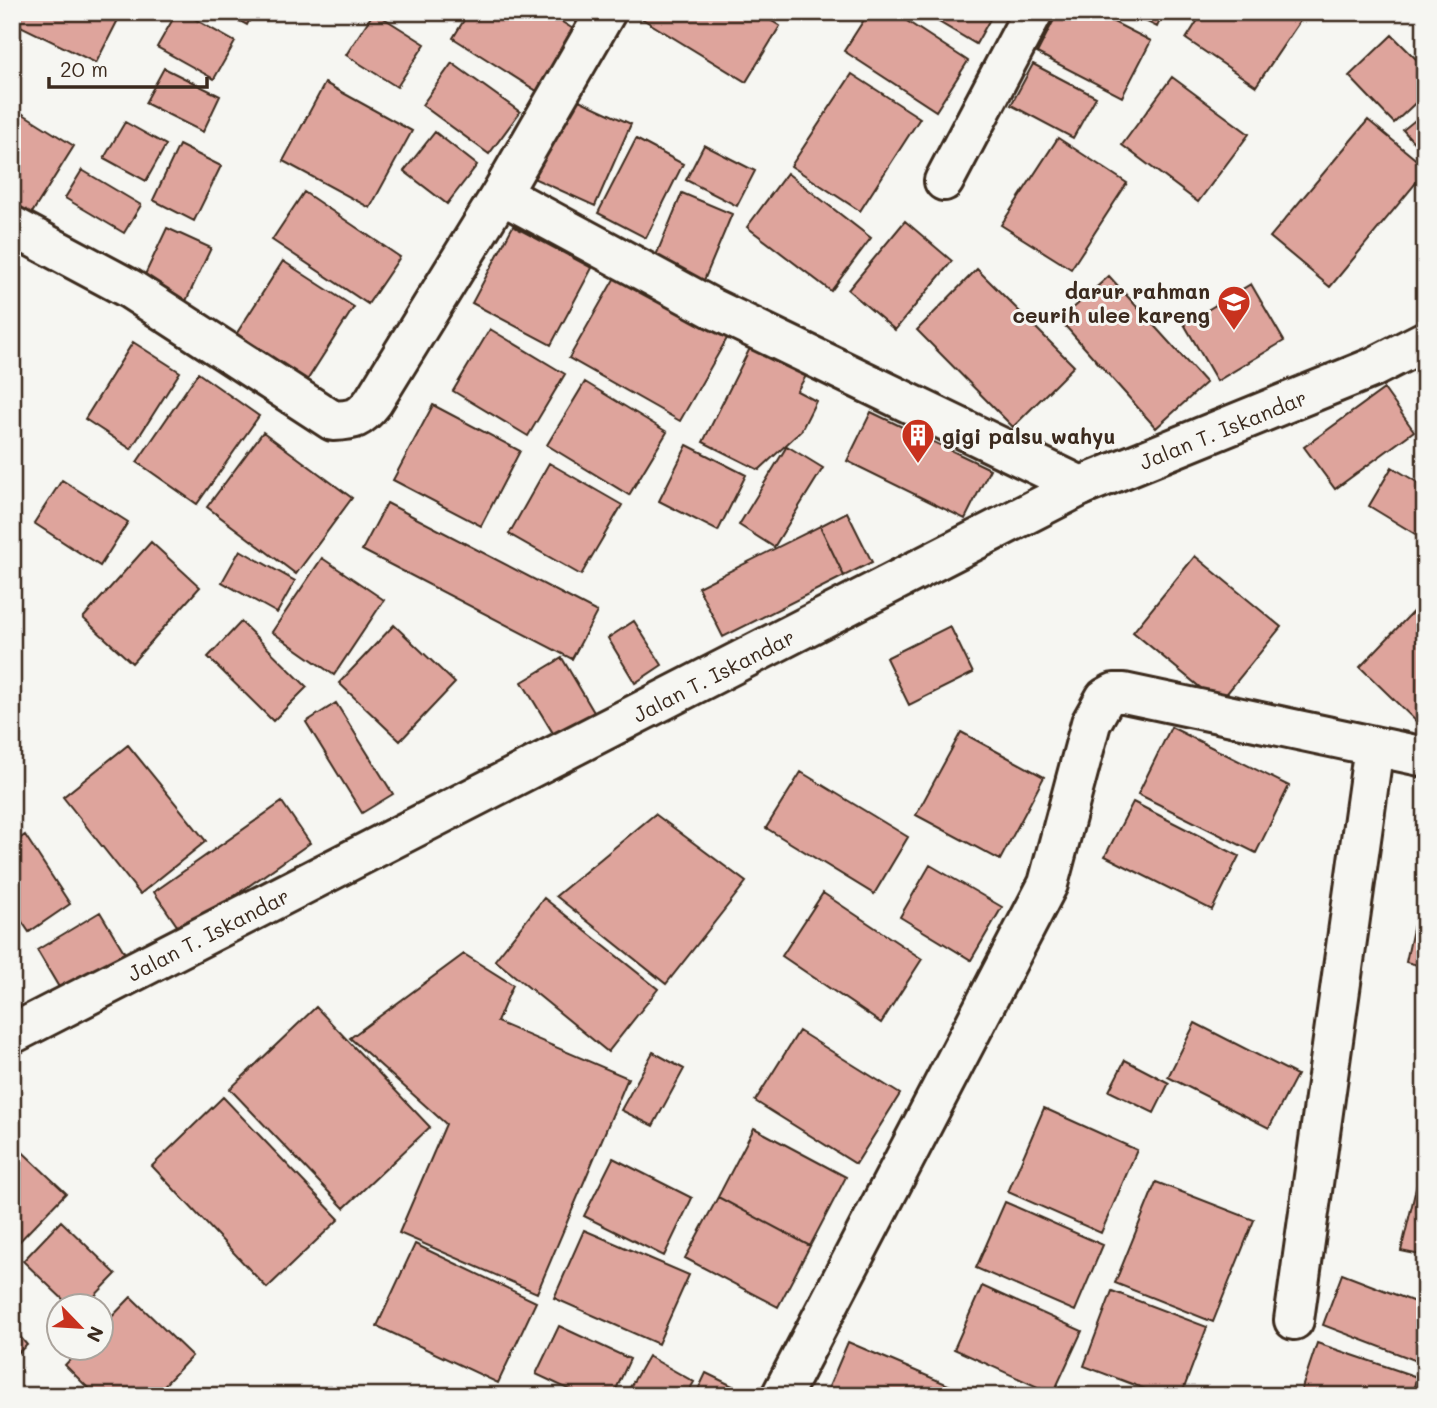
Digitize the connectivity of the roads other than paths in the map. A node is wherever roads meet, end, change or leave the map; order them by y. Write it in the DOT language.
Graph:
graph roads {
  1 [pos="606,12"];
  2 [pos="1033,12"];
  3 [pos="944,181"];
  4 [pos="501,194"];
  5 [pos="12,226"];
  6 [pos="1425,341"];
  7 [pos="1081,486"];
  8 [pos="1374,746"];
  9 [pos="1425,757"];
  10 [pos="12,1034"];
  11 [pos="1294,1320"];
  12 [pos="781,1396"];
  1 -- 4 [label="street"];
  2 -- 3 [label="street"];
  4 -- 5 [label="street"];
  4 -- 7 [label="street"];
  6 -- 7 [label="street, Jalan T. Iskandar"];
  7 -- 10 [label="street, Jalan T. Iskandar"];
  8 -- 9 [label="street"];
  8 -- 11 [label="street"];
  8 -- 12 [label="street"];
}
